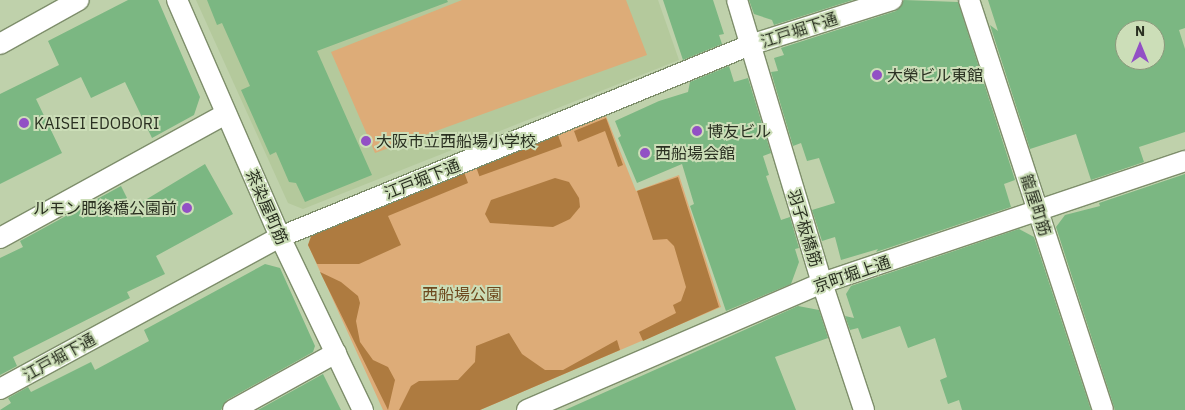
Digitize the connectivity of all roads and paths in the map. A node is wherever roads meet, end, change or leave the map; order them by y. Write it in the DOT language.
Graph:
graph roads {
  1 [pos="79,0"];
  2 [pos="178,0"];
  3 [pos="737,0"];
  4 [pos="892,0"];
  5 [pos="969,0"];
  6 [pos="0,44"];
  7 [pos="750,45"];
  8 [pos="226,114"];
  9 [pos="1185,162"];
  10 [pos="1038,211"];
  11 [pos="280,237"];
  12 [pos="0,238"];
  13 [pos="822,283"];
  14 [pos="336,353"];
  15 [pos="0,389"];
  16 [pos="232,410"];
  17 [pos="363,410"];
  18 [pos="527,410"];
  19 [pos="864,410"];
  20 [pos="1103,410"];
  1 -- 6 [label="street"];
  2 -- 8 [label="street, 茶染屋町筋"];
  3 -- 7 [label="street, 羽子板橋筋"];
  4 -- 7 [label="street, 江戸堀下通"];
  5 -- 10 [label="street, 籠屋町筋"];
  7 -- 11 [label="street, 江戸堀下通"];
  7 -- 13 [label="street, 羽子板橋筋"];
  8 -- 11 [label="street, 茶染屋町筋"];
  8 -- 12 [label="street"];
  9 -- 10 [label="street, 京町堀上通"];
  10 -- 13 [label="street, 京町堀上通"];
  10 -- 20 [label="street, 籠屋町筋"];
  11 -- 14 [label="street, 茶染屋町筋"];
  11 -- 15 [label="street, 江戸堀下通"];
  13 -- 18 [label="street, 京町堀上通"];
  13 -- 19 [label="street, 羽子板橋筋"];
  14 -- 16 [label="street"];
  14 -- 17 [label="street, 茶染屋町筋"];
}
